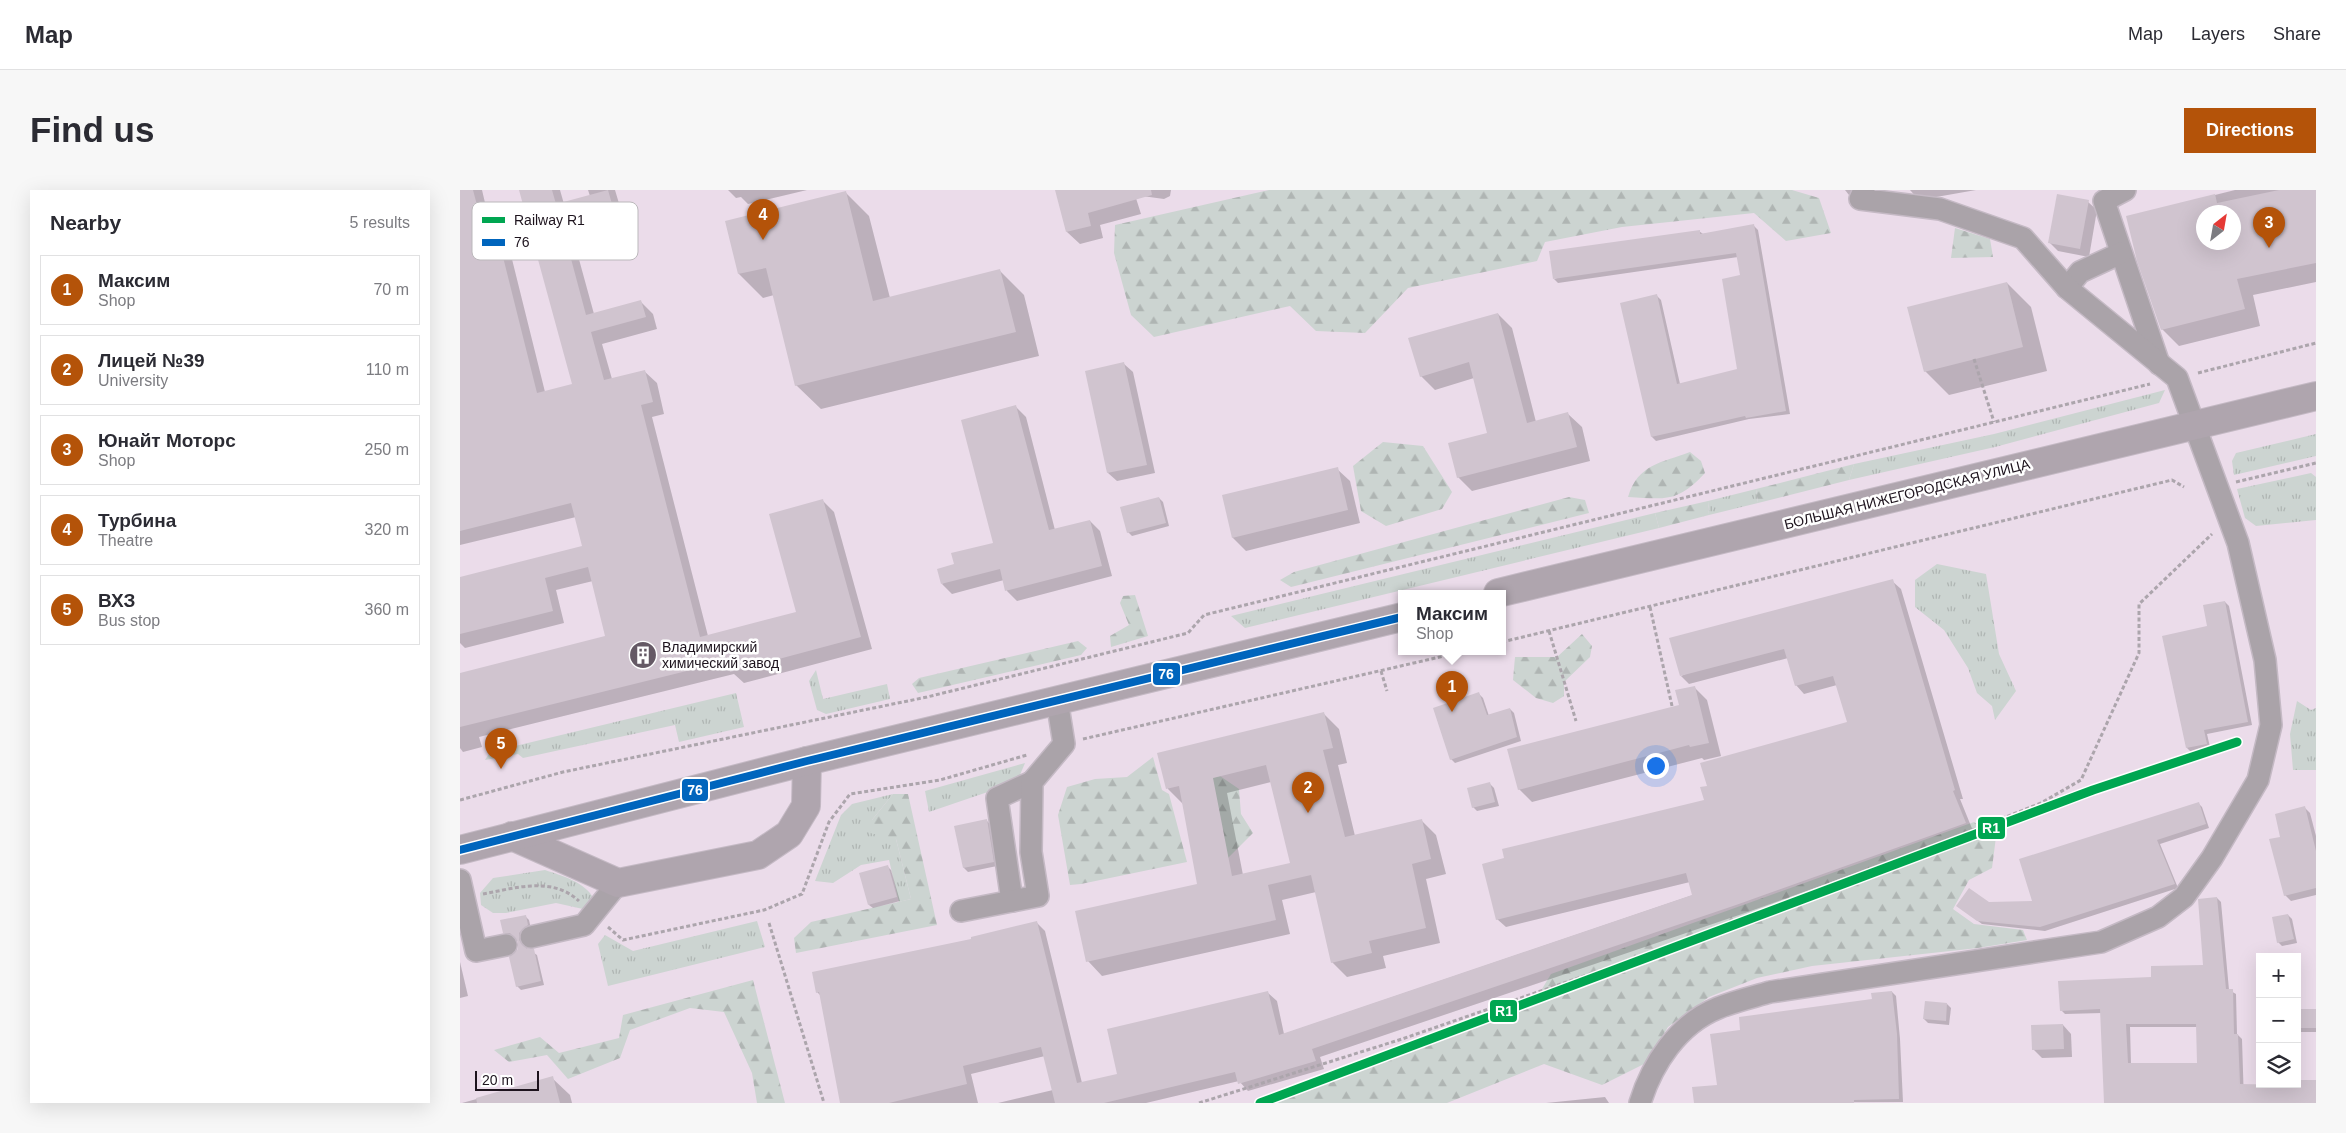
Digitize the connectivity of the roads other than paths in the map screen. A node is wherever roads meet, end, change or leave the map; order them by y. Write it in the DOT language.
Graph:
graph roads {
  1 [pos="1864,190"];
  2 [pos="2125,190"];
  3 [pos="2121,253"];
  4 [pos="2067,288"];
  5 [pos="2159,364"];
  6 [pos="2316,396"];
  7 [pos="2193,425"];
  8 [pos="1506,591"];
  9 [pos="1398,618"];
  10 [pos="1057,700"];
  11 [pos="806,761"];
  12 [pos="1032,782"];
  13 [pos="512,836"];
  14 [pos="460,850"];
  15 [pos="460,880"];
  16 [pos="618,883"];
  17 [pos="1012,901"];
  18 [pos="961,911"];
  19 [pos="531,938"];
  20 [pos="506,944"];
  21 [pos="1640,1103"];
  1 -- 4 [label="street"];
  2 -- 3 [label="street"];
  3 -- 4 [label="street"];
  3 -- 5 [label="street"];
  4 -- 5 [label="street"];
  5 -- 7 [label="street"];
  6 -- 7 [label="main road, БОЛЬШАЯ НИЖЕГОРОДСКАЯ УЛИЦА"];
  7 -- 8 [label="main road, БОЛЬШАЯ НИЖЕГОРОДСКАЯ УЛИЦА"];
  7 -- 21 [label="street"];
  9 -- 10 [label="main road"];
  10 -- 11 [label="main road"];
  10 -- 12 [label="street"];
  11 -- 13 [label="main road"];
  11 -- 16 [label="main road"];
  12 -- 17 [label="street"];
  12 -- 17 [label="street"];
  13 -- 14 [label="main road"];
  13 -- 16 [label="main road"];
  15 -- 20 [label="street"];
  16 -- 19 [label="street"];
  17 -- 18 [label="street"];
}
